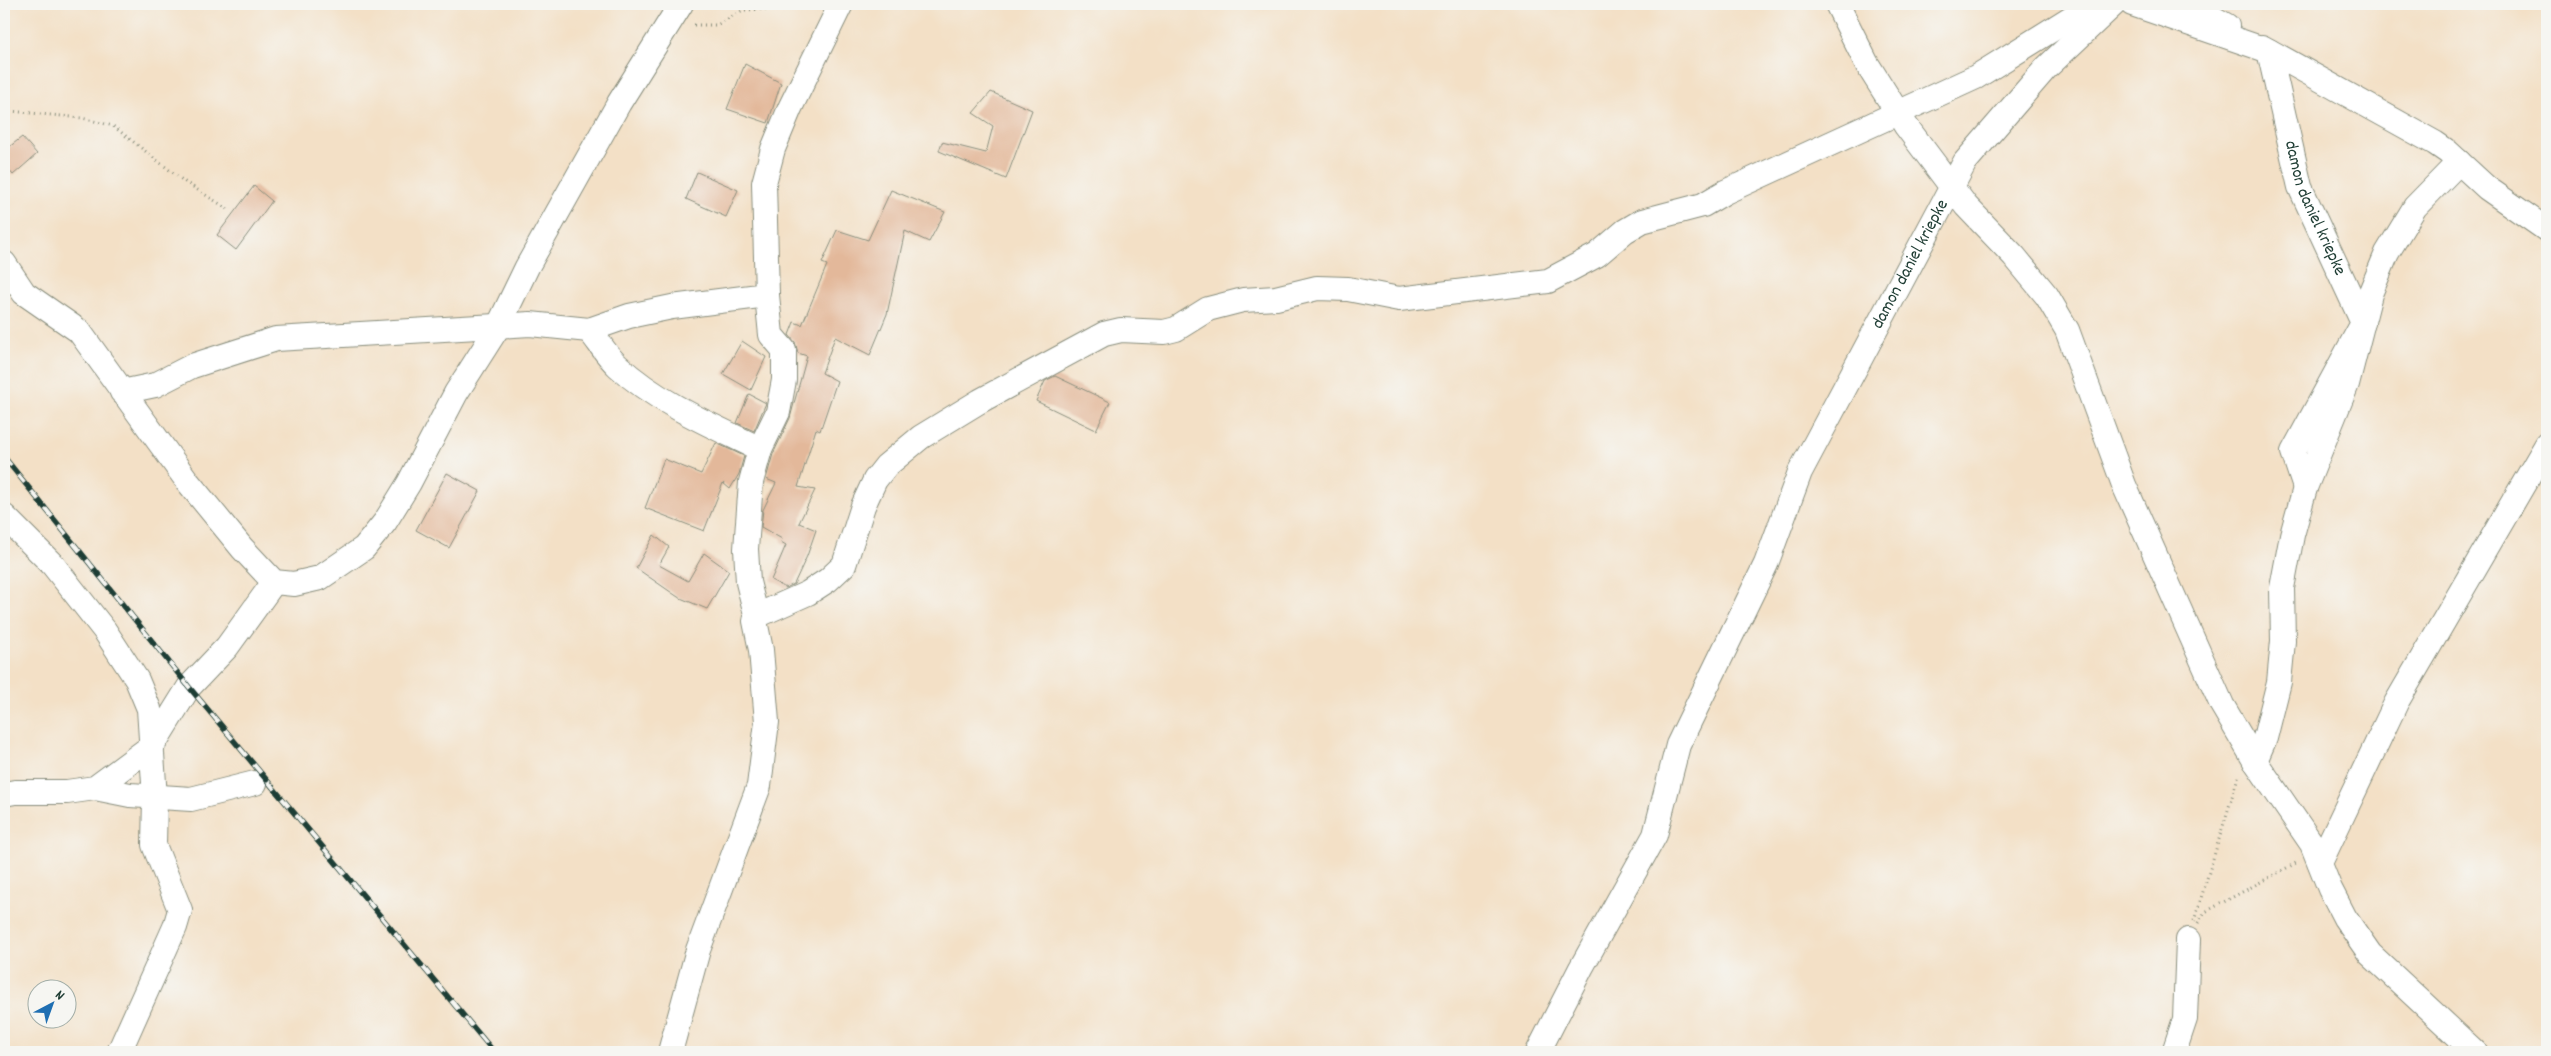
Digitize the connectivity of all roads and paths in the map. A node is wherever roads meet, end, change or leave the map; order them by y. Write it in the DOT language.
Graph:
graph roads {
  1 [pos="681,4"];
  2 [pos="1837,4"];
  3 [pos="2093,4"];
  4 [pos="2114,4"];
  5 [pos="2132,4"];
  6 [pos="2189,4"];
  7 [pos="840,5"];
  8 [pos="668,24"];
  9 [pos="2269,51"];
  10 [pos="10,111"];
  11 [pos="1898,111"];
  12 [pos="2459,162"];
  13 [pos="1951,188"];
  14 [pos="228,209"];
  15 [pos="2547,230"];
  16 [pos="4,263"];
  17 [pos="4,282"];
  18 [pos="24,293"];
  19 [pos="767,295"];
  20 [pos="2363,322"];
  21 [pos="498,327"];
  22 [pos="589,330"];
  23 [pos="122,392"];
  24 [pos="2547,444"];
  25 [pos="760,449"];
  26 [pos="4,516"];
  27 [pos="274,582"];
  28 [pos="757,618"];
  29 [pos="153,745"];
  30 [pos="2255,761"];
  31 [pos="255,783"];
  32 [pos="95,788"];
  33 [pos="4,794"];
  34 [pos="155,798"];
  35 [pos="2318,858"];
  36 [pos="2188,940"];
  37 [pos="2184,1019"];
  38 [pos="119,1052"];
  39 [pos="670,1052"];
  40 [pos="1538,1052"];
  41 [pos="2174,1052"];
  42 [pos="2190,1052"];
  43 [pos="2475,1052"];
  1 -- 8 [label="street"];
  2 -- 11 [label="street"];
  3 -- 11 [label="street"];
  4 -- 13 [label="street, damon daniel kriepke"];
  5 -- 9 [label="street"];
  6 -- 9 [label="street"];
  7 -- 8 [label="path"];
  7 -- 19 [label="street"];
  8 -- 21 [label="street"];
  9 -- 12 [label="street"];
  9 -- 20 [label="street, damon daniel kriepke"];
  10 -- 14 [label="path"];
  11 -- 13 [label="street"];
  11 -- 28 [label="street"];
  12 -- 15 [label="street"];
  12 -- 20 [label="street"];
  13 -- 30 [label="street"];
  13 -- 40 [label="street, damon daniel kriepke"];
  16 -- 18 [label="street"];
  17 -- 18 [label="street"];
  18 -- 23 [label="street"];
  19 -- 22 [label="street"];
  19 -- 25 [label="street"];
  20 -- 30 [label="street"];
  21 -- 22 [label="street"];
  21 -- 23 [label="street"];
  21 -- 27 [label="street"];
  22 -- 25 [label="street"];
  23 -- 27 [label="street"];
  24 -- 35 [label="street"];
  25 -- 28 [label="street"];
  26 -- 29 [label="street"];
  27 -- 29 [label="street"];
  28 -- 39 [label="street"];
  29 -- 32 [label="street"];
  29 -- 34 [label="street"];
  30 -- 35 [label="street"];
  30 -- 36 [label="path"];
  31 -- 34 [label="street"];
  32 -- 33 [label="street"];
  32 -- 34 [label="street"];
  34 -- 38 [label="street"];
  35 -- 36 [label="path"];
  35 -- 43 [label="street"];
  36 -- 37 [label="street"];
  37 -- 41 [label="street"];
  37 -- 42 [label="street"];
}
